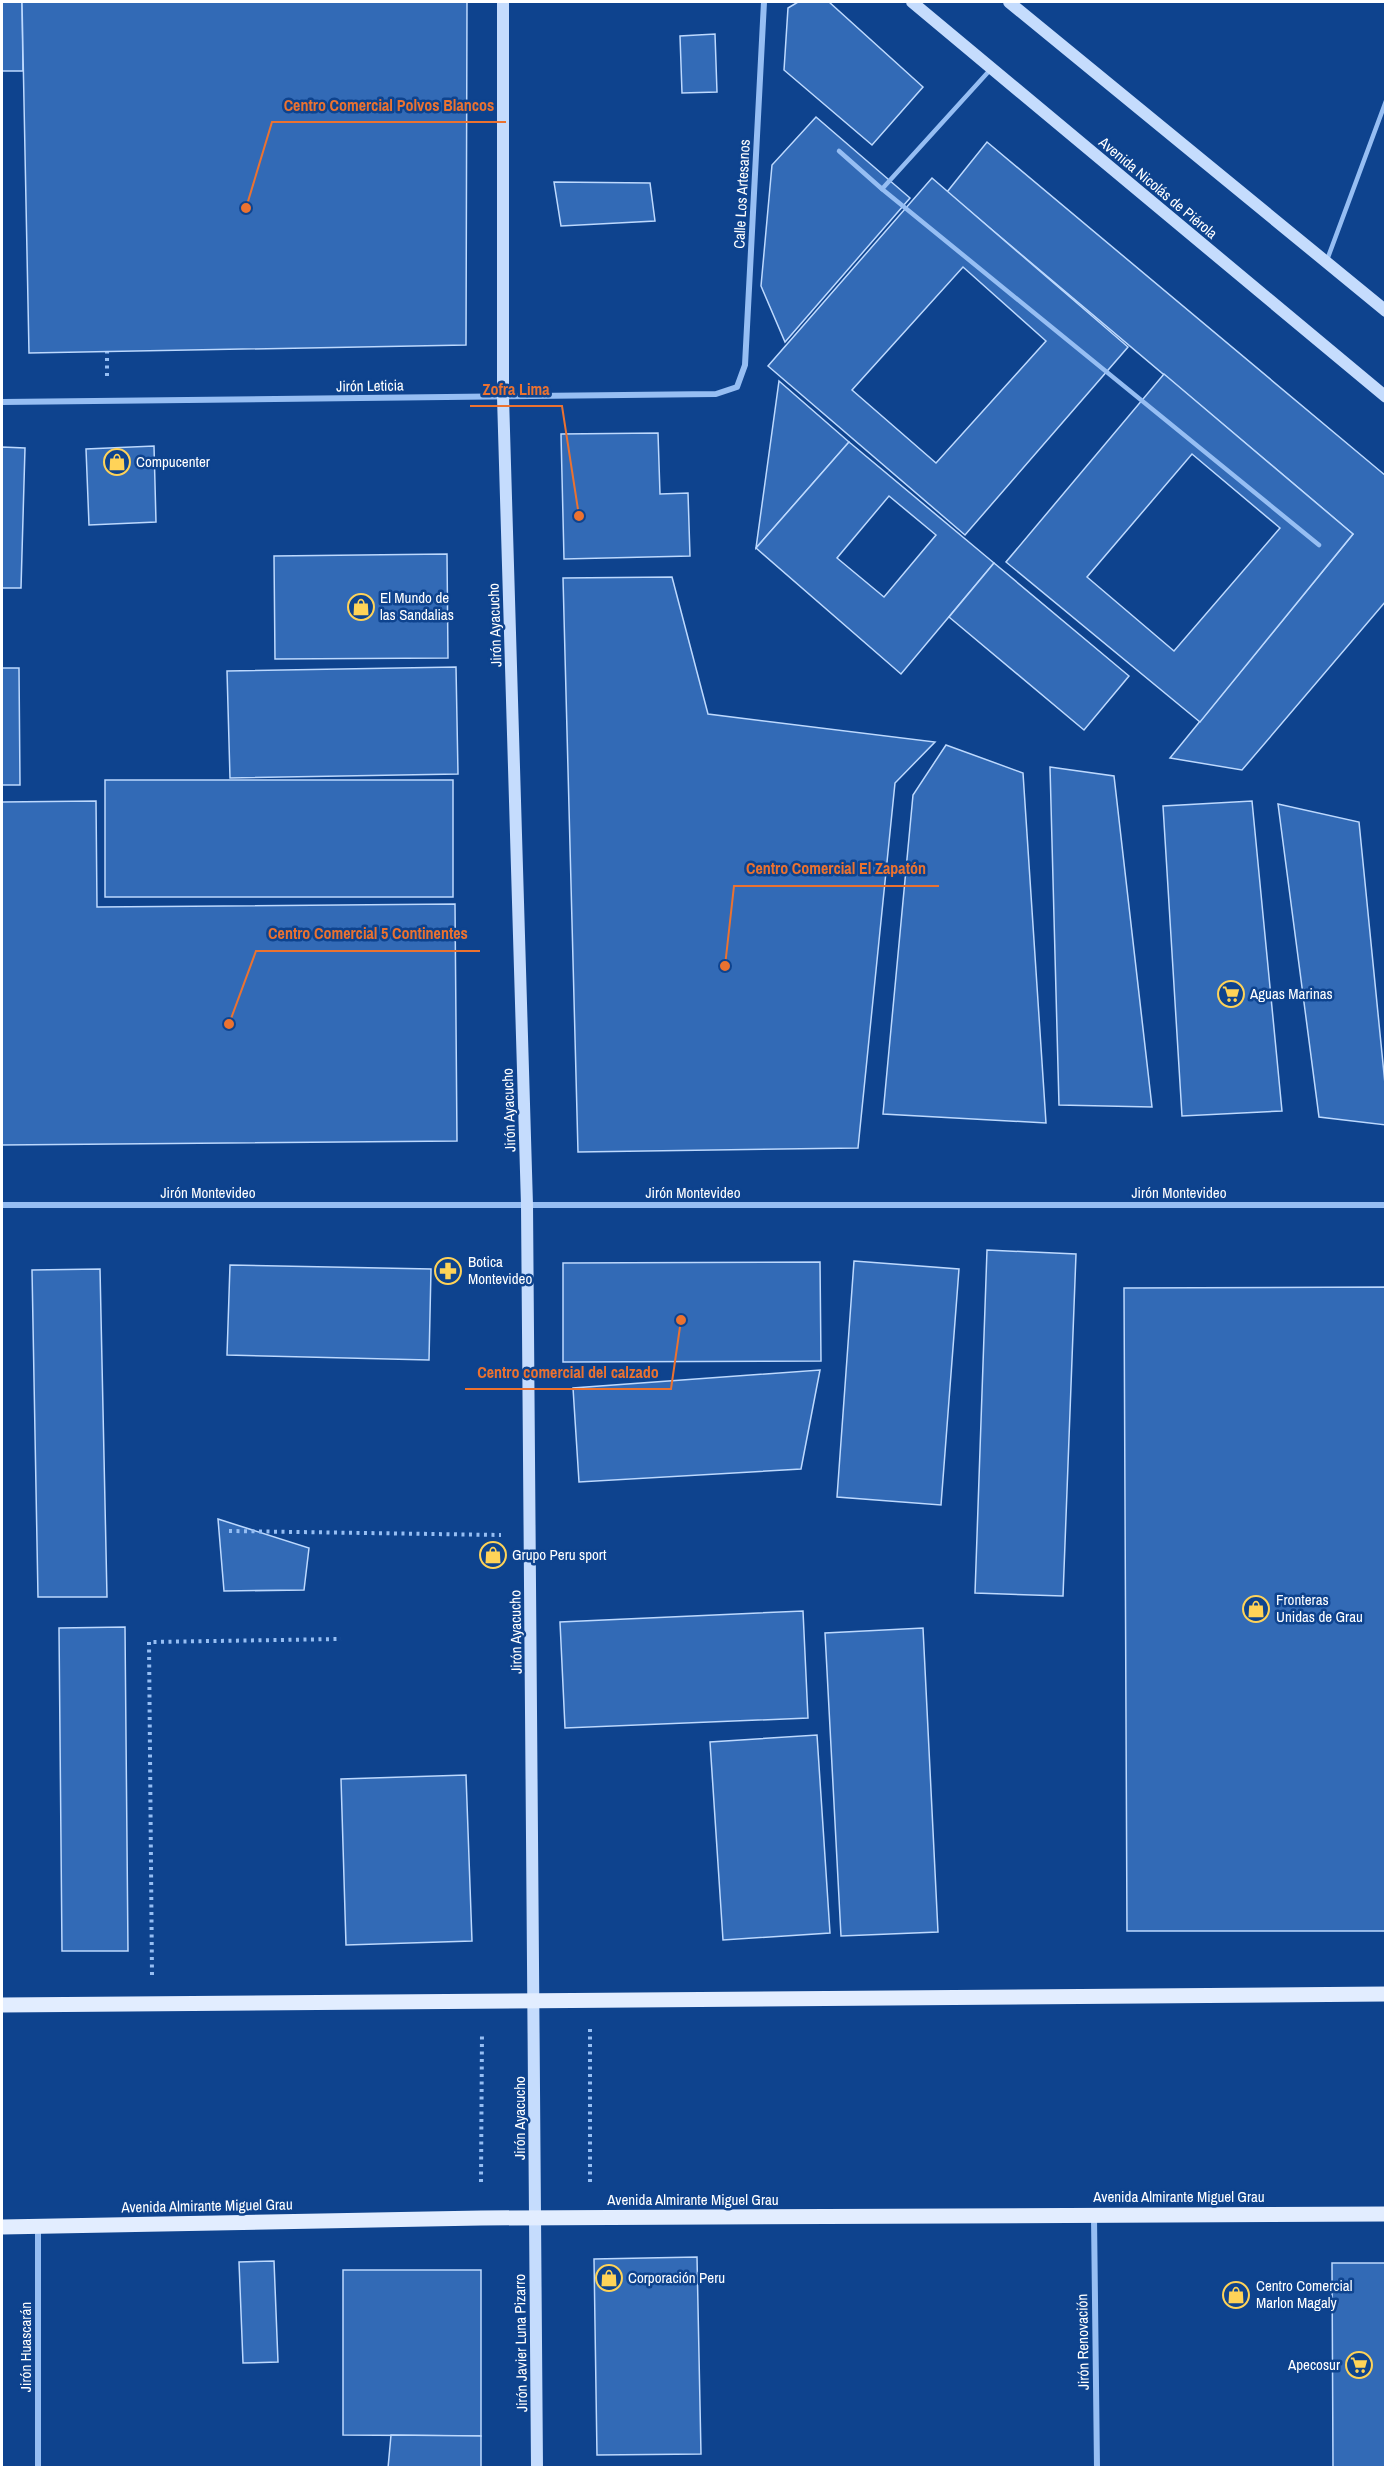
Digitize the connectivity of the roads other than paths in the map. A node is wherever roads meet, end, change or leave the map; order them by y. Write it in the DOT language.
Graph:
graph roads {
  1 [pos="503,2"];
  2 [pos="764,2"];
  3 [pos="912,2"];
  4 [pos="1010,2"];
  5 [pos="992,68"];
  6 [pos="1386,101"];
  7 [pos="839,151"];
  8 [pos="882,189"];
  9 [pos="1326,262"];
  10 [pos="1386,311"];
  11 [pos="737,387"];
  12 [pos="503,397"];
  13 [pos="1386,397"];
  14 [pos="2,402"];
  15 [pos="1319,545"];
  16 [pos="2,1205"];
  17 [pos="527,1205"];
  18 [pos="1386,1205"];
  19 [pos="1386,1994"];
  20 [pos="535,1999"];
  21 [pos="2,2005"];
  22 [pos="1386,2214"];
  23 [pos="1094,2216"];
  24 [pos="535,2219"];
  25 [pos="2,2227"];
  26 [pos="38,2227"];
  27 [pos="38,2468"];
  28 [pos="537,2468"];
  29 [pos="1096,2468"];
  1 -- 12 [label="street, Jirón Ayacucho"];
  2 -- 11 [label="street, Calle Los Artesanos"];
  3 -- 5 [label="street, Avenida Nicolás de Piérola"];
  4 -- 9 [label="street"];
  5 -- 8 [label="lane"];
  5 -- 13 [label="street, Avenida Nicolás de Piérola"];
  6 -- 9 [label="lane"];
  7 -- 8 [label="lane"];
  8 -- 15 [label="lane"];
  9 -- 10 [label="street"];
  11 -- 12 [label="street, Jirón Leticia"];
  12 -- 14 [label="street, Jirón Leticia"];
  12 -- 17 [label="street, Jirón Ayacucho"];
  16 -- 17 [label="street, Jirón Montevideo"];
  17 -- 18 [label="street, Jirón Montevideo"];
  17 -- 20 [label="street, Jirón Ayacucho"];
  19 -- 20 [label="main road"];
  20 -- 21 [label="main road"];
  20 -- 24 [label="street, Jirón Ayacucho"];
  22 -- 23 [label="main road, Avenida Almirante Miguel Grau"];
  23 -- 24 [label="main road, Avenida Almirante Miguel Grau"];
  23 -- 29 [label="street, Jirón Renovación"];
  24 -- 26 [label="main road, Avenida Almirante Miguel Grau"];
  24 -- 28 [label="street, Jirón Javier Luna Pizarro"];
  25 -- 26 [label="main road, Avenida Almirante Miguel Grau"];
  26 -- 27 [label="street, Jirón Huascarán"];
}
